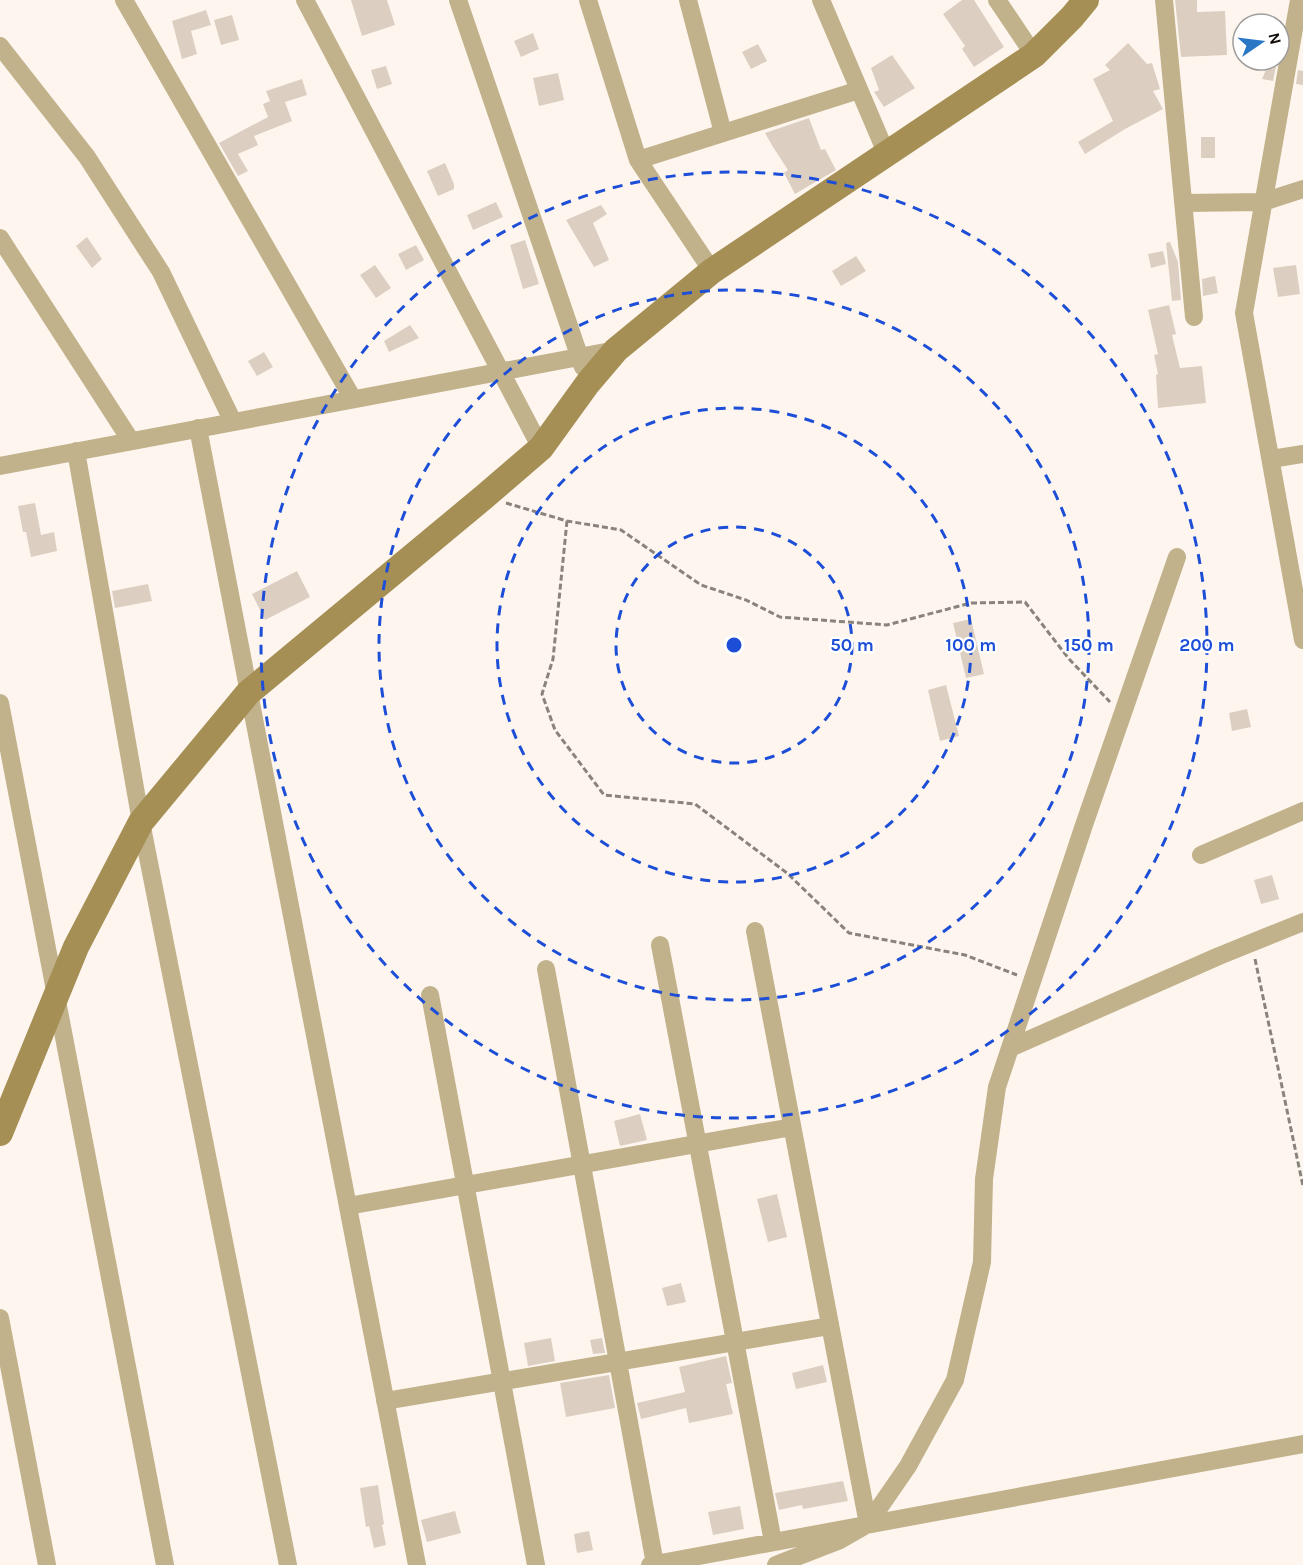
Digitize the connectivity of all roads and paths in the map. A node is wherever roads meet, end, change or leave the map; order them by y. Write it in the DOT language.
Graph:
graph roads {
  1 [pos="124,0"];
  2 [pos="305,0"];
  3 [pos="458,0"];
  4 [pos="588,0"];
  5 [pos="688,0"];
  6 [pos="821,0"];
  7 [pos="997,0"];
  8 [pos="1086,0"];
  9 [pos="1164,0"];
  10 [pos="1299,0"];
  11 [pos="0,46"];
  12 [pos="1034,55"];
  13 [pos="859,90"];
  14 [pos="723,133"];
  15 [pos="887,155"];
  16 [pos="638,160"];
  17 [pos="1303,189"];
  18 [pos="1263,202"];
  19 [pos="1184,203"];
  20 [pos="0,238"];
  21 [pos="712,271"];
  22 [pos="1194,317"];
  23 [pos="616,350"];
  24 [pos="579,357"];
  25 [pos="501,371"];
  26 [pos="588,383"];
  27 [pos="353,399"];
  28 [pos="233,422"];
  29 [pos="198,428"];
  30 [pos="131,441"];
  31 [pos="541,448"];
  32 [pos="76,451"];
  33 [pos="1303,454"];
  34 [pos="1271,459"];
  35 [pos="0,466"];
  36 [pos="484,497"];
  37 [pos="567,521"];
  38 [pos="1177,557"];
  39 [pos="1303,640"];
  40 [pos="248,693"];
  41 [pos="0,704"];
  42 [pos="1123,714"];
  43 [pos="1303,811"];
  44 [pos="141,822"];
  45 [pos="1201,855"];
  46 [pos="1303,922"];
  47 [pos="755,931"];
  48 [pos="1251,942"];
  49 [pos="660,945"];
  50 [pos="546,969"];
  51 [pos="1032,982"];
  52 [pos="56,994"];
  53 [pos="430,995"];
  54 [pos="1010,1048"];
  55 [pos="792,1127"];
  56 [pos="0,1133"];
  57 [pos="698,1144"];
  58 [pos="582,1164"];
  59 [pos="465,1185"];
  60 [pos="1303,1186"];
  61 [pos="348,1206"];
  62 [pos="0,1318"];
  63 [pos="830,1326"];
  64 [pos="735,1342"];
  65 [pos="618,1362"];
  66 [pos="502,1382"];
  67 [pos="385,1401"];
  68 [pos="1303,1444"];
  69 [pos="868,1524"];
  70 [pos="773,1542"];
  71 [pos="653,1564"];
  72 [pos="47,1565"];
  73 [pos="165,1565"];
  74 [pos="288,1565"];
  75 [pos="417,1565"];
  76 [pos="536,1565"];
  77 [pos="776,1565"];
  1 -- 27 [label="street"];
  2 -- 25 [label="street"];
  3 -- 24 [label="street"];
  4 -- 16 [label="street"];
  5 -- 14 [label="street"];
  6 -- 13 [label="street"];
  7 -- 12 [label="street"];
  8 -- 12 [label="street"];
  9 -- 19 [label="street"];
  10 -- 18 [label="street"];
  11 -- 28 [label="street"];
  12 -- 15 [label="street"];
  13 -- 14 [label="street"];
  13 -- 15 [label="street"];
  14 -- 16 [label="street"];
  15 -- 21 [label="street"];
  16 -- 21 [label="street"];
  17 -- 18 [label="street"];
  18 -- 19 [label="street"];
  18 -- 34 [label="street"];
  19 -- 22 [label="street"];
  20 -- 30 [label="street"];
  21 -- 23 [label="street"];
  23 -- 24 [label="street"];
  23 -- 26 [label="street"];
  24 -- 25 [label="street"];
  24 -- 26 [label="street"];
  25 -- 27 [label="street"];
  25 -- 31 [label="street"];
  26 -- 31 [label="street"];
  27 -- 28 [label="street"];
  28 -- 29 [label="street"];
  29 -- 30 [label="street"];
  29 -- 40 [label="street"];
  30 -- 32 [label="street"];
  31 -- 36 [label="street"];
  32 -- 35 [label="street"];
  32 -- 44 [label="street"];
  33 -- 34 [label="street"];
  34 -- 39 [label="street"];
  36 -- 37 [label="path"];
  36 -- 40 [label="street"];
  37 -- 42 [label="path"];
  37 -- 51 [label="path"];
  38 -- 42 [label="street"];
  40 -- 44 [label="street"];
  40 -- 61 [label="street"];
  41 -- 52 [label="street"];
  42 -- 51 [label="street"];
  43 -- 45 [label="street"];
  44 -- 52 [label="street"];
  44 -- 74 [label="street"];
  46 -- 48 [label="street"];
  47 -- 55 [label="street"];
  48 -- 54 [label="street"];
  48 -- 60 [label="path"];
  49 -- 57 [label="street"];
  50 -- 58 [label="street"];
  51 -- 54 [label="street"];
  52 -- 56 [label="street"];
  52 -- 73 [label="street"];
  53 -- 59 [label="street"];
  54 -- 69 [label="street"];
  55 -- 57 [label="street"];
  55 -- 63 [label="street"];
  57 -- 58 [label="street"];
  57 -- 64 [label="street"];
  58 -- 59 [label="street"];
  58 -- 65 [label="street"];
  59 -- 61 [label="street"];
  59 -- 66 [label="street"];
  61 -- 67 [label="street"];
  62 -- 72 [label="street"];
  63 -- 64 [label="street"];
  63 -- 69 [label="street"];
  64 -- 65 [label="street"];
  64 -- 70 [label="street"];
  65 -- 66 [label="street"];
  65 -- 71 [label="street"];
  66 -- 67 [label="street"];
  66 -- 76 [label="street"];
  67 -- 75 [label="street"];
  68 -- 69 [label="street"];
  69 -- 70 [label="street"];
  69 -- 77 [label="street"];
  70 -- 71 [label="street"];
}
